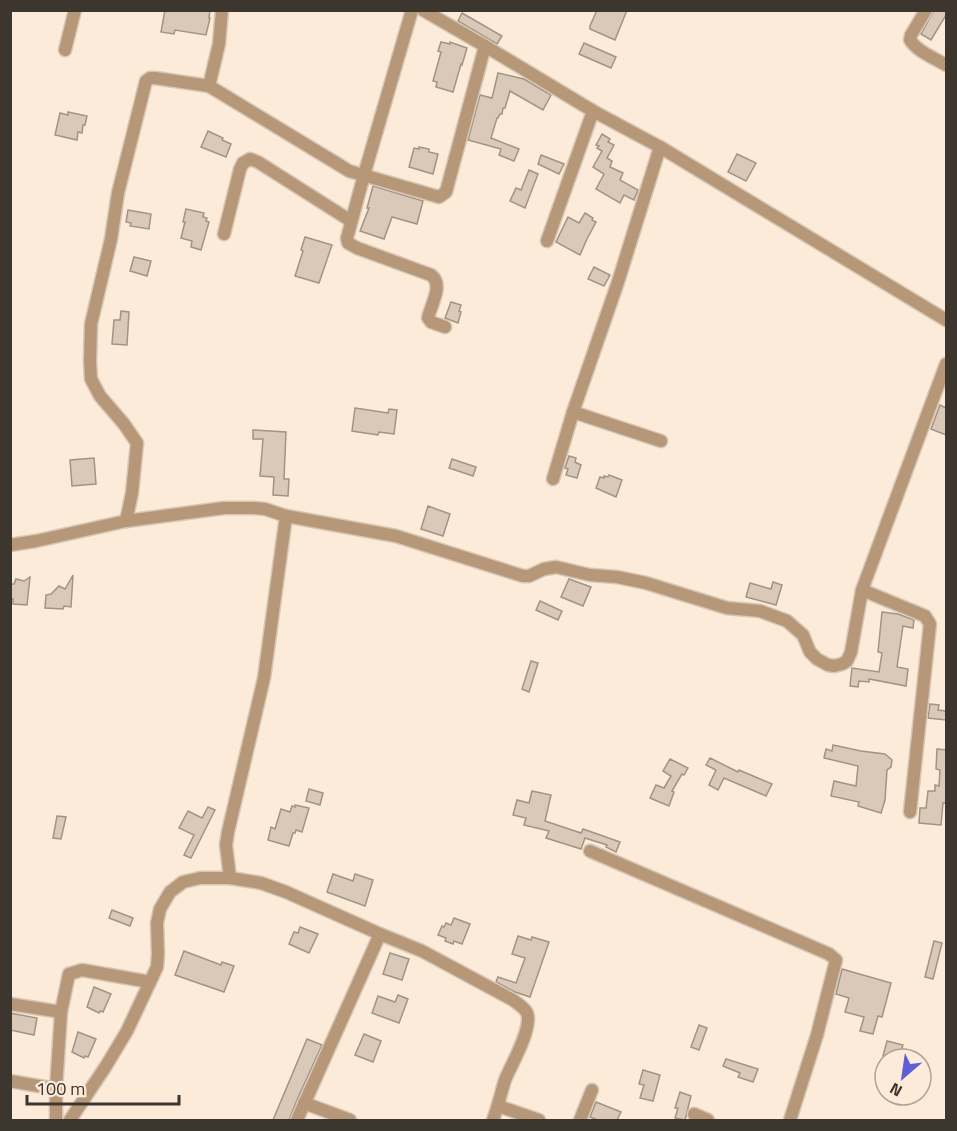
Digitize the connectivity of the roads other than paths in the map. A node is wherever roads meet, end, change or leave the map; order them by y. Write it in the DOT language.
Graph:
graph roads {
  1 [pos="75,10"];
  2 [pos="222,10"];
  3 [pos="412,10"];
  4 [pos="423,10"];
  5 [pos="926,10"];
  6 [pos="485,46"];
  7 [pos="65,50"];
  8 [pos="946,65"];
  9 [pos="209,86"];
  10 [pos="593,111"];
  11 [pos="660,147"];
  12 [pos="364,175"];
  13 [pos="351,221"];
  14 [pos="224,234"];
  15 [pos="547,241"];
  16 [pos="946,320"];
  17 [pos="445,327"];
  18 [pos="946,364"];
  19 [pos="573,412"];
  20 [pos="661,441"];
  21 [pos="553,479"];
  22 [pos="286,516"];
  23 [pos="126,521"];
  24 [pos="10,545"];
  25 [pos="862,590"];
  26 [pos="910,812"];
  27 [pos="590,851"];
  28 [pos="230,878"];
  29 [pos="380,934"];
  30 [pos="150,982"];
  31 [pos="10,1004"];
  32 [pos="61,1012"];
  33 [pos="10,1081"];
  34 [pos="56,1089"];
  35 [pos="592,1090"];
  36 [pos="304,1103"];
  37 [pos="498,1106"];
  38 [pos="694,1114"];
  39 [pos="56,1120"];
  40 [pos="70,1120"];
  41 [pos="297,1120"];
  42 [pos="350,1120"];
  43 [pos="494,1120"];
  44 [pos="539,1120"];
  45 [pos="580,1120"];
  46 [pos="708,1120"];
  47 [pos="790,1120"];
  1 -- 7 [label="street"];
  2 -- 9 [label="street"];
  3 -- 12 [label="street"];
  4 -- 6 [label="street"];
  5 -- 8 [label="street"];
  6 -- 10 [label="street"];
  6 -- 12 [label="street"];
  9 -- 12 [label="street"];
  9 -- 23 [label="street"];
  10 -- 11 [label="street"];
  10 -- 15 [label="street"];
  11 -- 16 [label="street"];
  11 -- 19 [label="street"];
  12 -- 13 [label="street"];
  13 -- 14 [label="street"];
  13 -- 17 [label="street"];
  18 -- 25 [label="street"];
  19 -- 20 [label="street"];
  19 -- 21 [label="street"];
  22 -- 23 [label="street"];
  22 -- 25 [label="street"];
  22 -- 28 [label="street"];
  23 -- 24 [label="street"];
  25 -- 26 [label="street"];
  27 -- 47 [label="street"];
  28 -- 29 [label="street"];
  28 -- 30 [label="street"];
  29 -- 36 [label="street"];
  29 -- 37 [label="street"];
  30 -- 32 [label="street"];
  30 -- 40 [label="street"];
  31 -- 32 [label="street"];
  32 -- 34 [label="street"];
  33 -- 34 [label="street"];
  34 -- 39 [label="street"];
  35 -- 45 [label="street"];
  36 -- 41 [label="street"];
  36 -- 42 [label="street"];
  37 -- 43 [label="street"];
  37 -- 44 [label="street"];
  38 -- 46 [label="street"];
}
